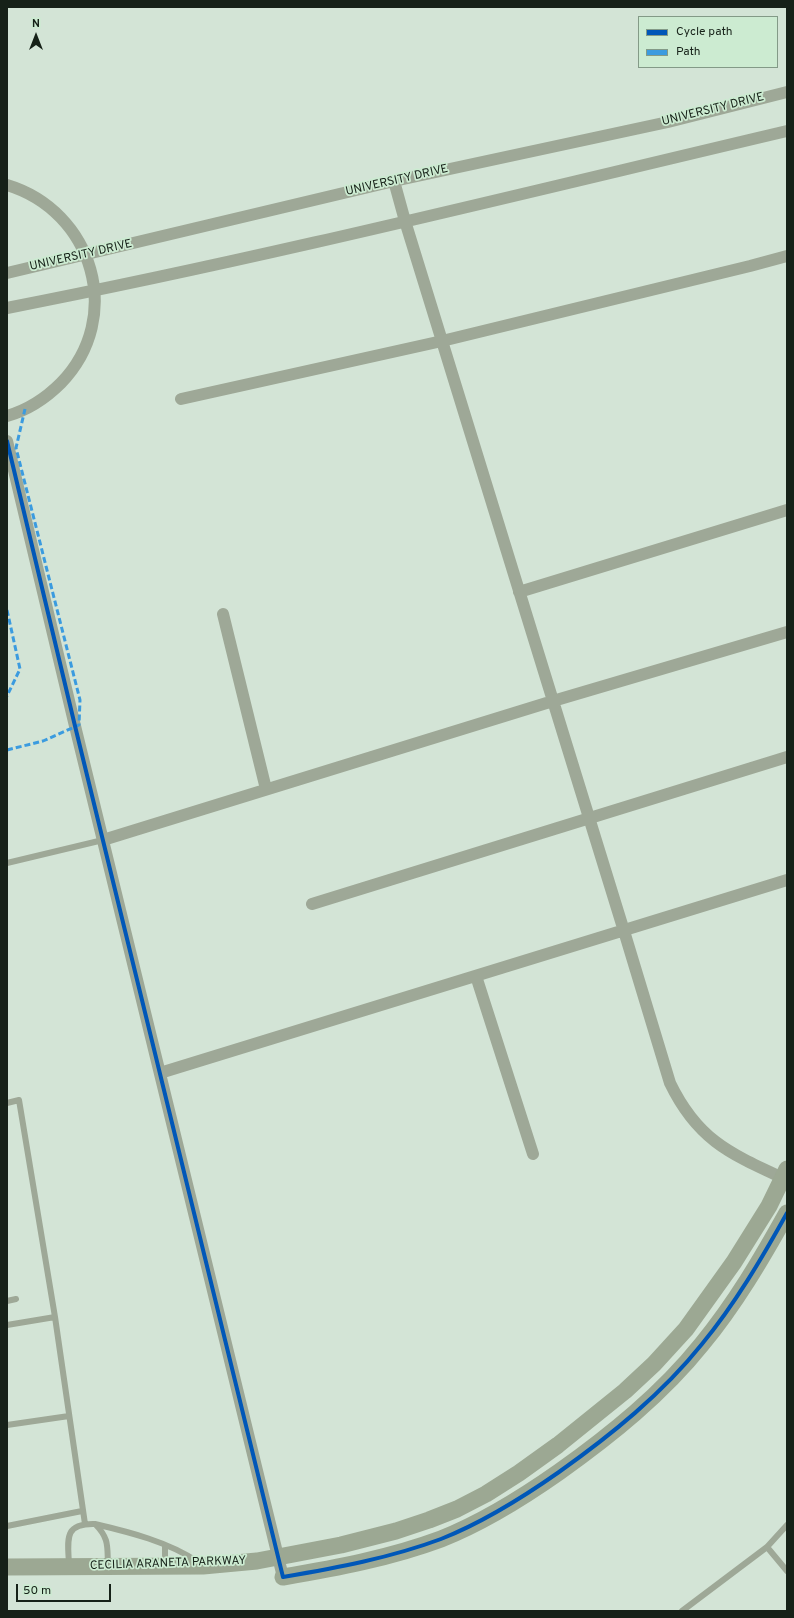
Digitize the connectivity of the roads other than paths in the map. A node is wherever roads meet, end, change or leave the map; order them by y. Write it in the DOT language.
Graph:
graph roads {
  1 [pos="787,92"];
  2 [pos="787,131"];
  3 [pos="394,181"];
  4 [pos="7,185"];
  5 [pos="405,221"];
  6 [pos="86,255"];
  7 [pos="787,256"];
  8 [pos="7,273"];
  9 [pos="94,291"];
  10 [pos="7,308"];
  11 [pos="442,341"];
  12 [pos="181,399"];
  13 [pos="7,416"];
  14 [pos="7,441"];
  15 [pos="787,510"];
  16 [pos="519,592"];
  17 [pos="223,614"];
  18 [pos="787,632"];
  19 [pos="553,701"];
  20 [pos="787,757"];
  21 [pos="266,789"];
  22 [pos="589,818"];
  23 [pos="103,840"];
  24 [pos="7,863"];
  25 [pos="787,880"];
  26 [pos="312,904"];
  27 [pos="624,931"];
  28 [pos="476,976"];
  29 [pos="160,1073"];
  30 [pos="7,1103"];
  31 [pos="533,1154"];
  32 [pos="786,1176"];
  33 [pos="787,1195"];
  34 [pos="769,1206"];
  35 [pos="787,1213"];
  36 [pos="16,1299"];
  37 [pos="7,1301"];
  38 [pos="55,1317"];
  39 [pos="7,1325"];
  40 [pos="69,1416"];
  41 [pos="7,1425"];
  42 [pos="82,1511"];
  43 [pos="84,1524"];
  44 [pos="95,1524"];
  45 [pos="787,1525"];
  46 [pos="7,1526"];
  47 [pos="164,1545"];
  48 [pos="767,1547"];
  49 [pos="278,1558"];
  50 [pos="203,1566"];
  51 [pos="7,1567"];
  52 [pos="69,1567"];
  53 [pos="108,1567"];
  54 [pos="164,1567"];
  55 [pos="787,1571"];
  56 [pos="283,1577"];
  57 [pos="682,1611"];
  1 -- 3 [label="street, UNIVERSITY DRIVE"];
  2 -- 5 [label="street"];
  3 -- 5 [label="street"];
  3 -- 6 [label="street, UNIVERSITY DRIVE"];
  4 -- 6 [label="street"];
  5 -- 9 [label="street"];
  5 -- 11 [label="street"];
  6 -- 8 [label="street, UNIVERSITY DRIVE"];
  6 -- 9 [label="street"];
  7 -- 11 [label="street"];
  9 -- 10 [label="street"];
  9 -- 13 [label="street"];
  11 -- 12 [label="street"];
  11 -- 16 [label="street"];
  14 -- 23 [label="street"];
  15 -- 16 [label="street"];
  16 -- 19 [label="street"];
  17 -- 21 [label="street"];
  18 -- 19 [label="street"];
  19 -- 21 [label="street"];
  19 -- 22 [label="street"];
  20 -- 22 [label="street"];
  21 -- 23 [label="street"];
  22 -- 26 [label="street"];
  22 -- 27 [label="street"];
  23 -- 24 [label="lane"];
  23 -- 29 [label="street"];
  25 -- 27 [label="street"];
  27 -- 28 [label="street"];
  27 -- 32 [label="street"];
  28 -- 29 [label="street"];
  28 -- 31 [label="street"];
  29 -- 49 [label="street"];
  30 -- 38 [label="lane"];
  32 -- 34 [label="street, CECILIA ARANETA PARKWAY"];
  33 -- 34 [label="street, CECILIA ARANETA PARKWAY"];
  34 -- 49 [label="street, CECILIA ARANETA PARKWAY"];
  35 -- 56 [label="street"];
  36 -- 37 [label="lane"];
  38 -- 39 [label="lane"];
  38 -- 40 [label="lane"];
  40 -- 41 [label="lane"];
  40 -- 42 [label="lane"];
  42 -- 43 [label="lane"];
  42 -- 46 [label="lane"];
  43 -- 44 [label="lane"];
  43 -- 52 [label="lane"];
  44 -- 47 [label="lane"];
  44 -- 53 [label="lane"];
  45 -- 48 [label="lane"];
  47 -- 50 [label="lane"];
  47 -- 54 [label="lane"];
  48 -- 55 [label="lane"];
  48 -- 57 [label="lane"];
  49 -- 50 [label="street, CECILIA ARANETA PARKWAY"];
  49 -- 56 [label="street"];
  50 -- 54 [label="street, CECILIA ARANETA PARKWAY"];
  51 -- 52 [label="street, CECILIA ARANETA PARKWAY"];
  52 -- 53 [label="street, CECILIA ARANETA PARKWAY"];
  53 -- 54 [label="street, CECILIA ARANETA PARKWAY"];
}
